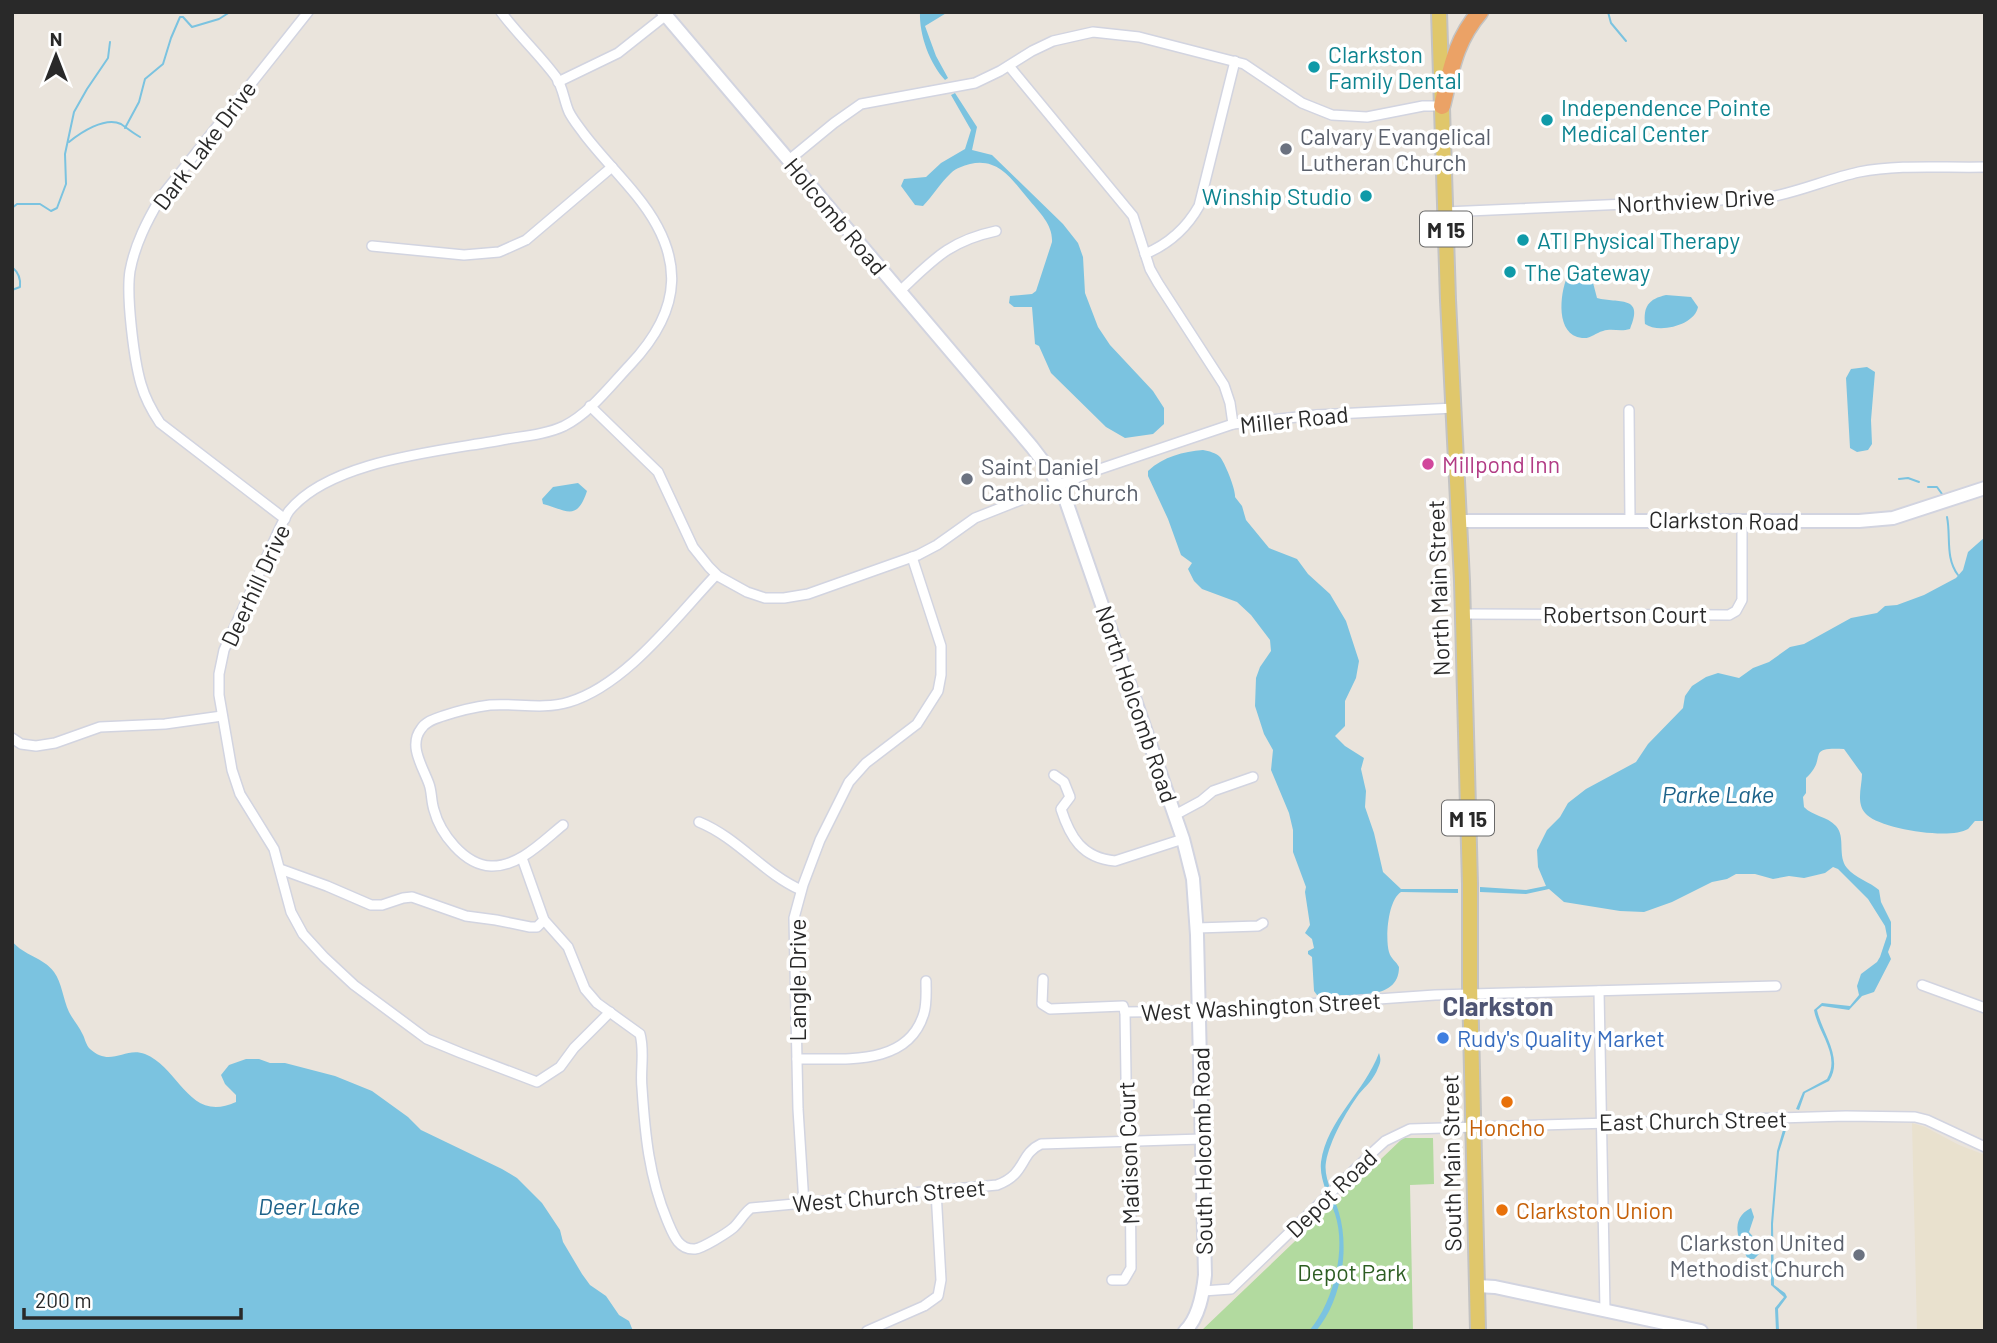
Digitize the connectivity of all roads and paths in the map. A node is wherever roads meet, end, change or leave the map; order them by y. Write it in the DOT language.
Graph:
graph roads {
  1 [pos="307,12"];
  2 [pos="501,12"];
  3 [pos="1439,12"];
  4 [pos="1480,12"];
  5 [pos="664,14"];
  6 [pos="1235,61"];
  7 [pos="1009,66"];
  8 [pos="558,82"];
  9 [pos="1442,106"];
  10 [pos="789,160"];
  11 [pos="612,167"];
  12 [pos="1985,167"];
  13 [pos="1445,212"];
  14 [pos="996,231"];
  15 [pos="372,246"];
  16 [pos="1145,254"];
  17 [pos="900,291"];
  18 [pos="590,406"];
  19 [pos="1454,408"];
  20 [pos="1629,410"];
  21 [pos="1008,419"];
  22 [pos="1233,424"];
  23 [pos="1059,485"];
  24 [pos="1985,488"];
  25 [pos="285,519"];
  26 [pos="1630,519"];
  27 [pos="1459,521"];
  28 [pos="1742,521"];
  29 [pos="912,557"];
  30 [pos="716,575"];
  31 [pos="1463,614"];
  32 [pos="222,716"];
  33 [pos="12,738"];
  34 [pos="1054,775"];
  35 [pos="1252,777"];
  36 [pos="1175,815"];
  37 [pos="699,822"];
  38 [pos="563,825"];
  39 [pos="1183,839"];
  40 [pos="522,858"];
  41 [pos="279,869"];
  42 [pos="801,890"];
  43 [pos="544,920"];
  44 [pos="1263,923"];
  45 [pos="1197,928"];
  46 [pos="1042,979"];
  47 [pos="926,981"];
  48 [pos="1922,985"];
  49 [pos="1776,986"];
  50 [pos="1600,991"];
  51 [pos="1470,994"];
  52 [pos="1985,1008"];
  53 [pos="1199,1011"];
  54 [pos="610,1012"];
  55 [pos="1125,1012"];
  56 [pos="797,1059"];
  57 [pos="1602,1123"];
  58 [pos="1474,1126"];
  59 [pos="1202,1139"];
  60 [pos="1127,1141"];
  61 [pos="1985,1147"];
  62 [pos="936,1191"];
  63 [pos="804,1204"];
  64 [pos="1111,1280"];
  65 [pos="1477,1286"];
  66 [pos="1203,1291"];
  67 [pos="1605,1310"];
  68 [pos="867,1331"];
  69 [pos="1185,1331"];
  70 [pos="1478,1331"];
  71 [pos="1701,1331"];
  1 -- 25 [label="street, Dark Lake Drive"];
  2 -- 8 [label="street, Deerhill Drive"];
  3 -- 9 [label="main road, North Main Street / M 15"];
  4 -- 9 [label="highway"];
  5 -- 8 [label="street"];
  5 -- 10 [label="street, Holcomb Road"];
  6 -- 7 [label="street"];
  6 -- 9 [label="street"];
  6 -- 16 [label="street"];
  7 -- 10 [label="street"];
  7 -- 16 [label="street"];
  8 -- 11 [label="street, Deerhill Drive"];
  9 -- 13 [label="main road, North Main Street / M 15"];
  10 -- 17 [label="street, Holcomb Road"];
  11 -- 15 [label="street"];
  11 -- 18 [label="street, Deerhill Drive"];
  12 -- 13 [label="street, Northview Drive"];
  13 -- 19 [label="main road, North Main Street / M 15"];
  14 -- 17 [label="street"];
  16 -- 22 [label="street"];
  17 -- 21 [label="street, Holcomb Road"];
  18 -- 25 [label="street, Deerhill Drive"];
  18 -- 30 [label="street"];
  19 -- 22 [label="street, Miller Road"];
  19 -- 27 [label="main road, North Main Street / M 15"];
  20 -- 26 [label="street"];
  21 -- 23 [label="street, North Holcomb Road"];
  22 -- 23 [label="street, Miller Road"];
  23 -- 29 [label="street, Miller Road"];
  23 -- 36 [label="street, North Holcomb Road"];
  24 -- 28 [label="street, Clarkston Road"];
  25 -- 32 [label="street, Deerhill Drive"];
  26 -- 27 [label="street, Clarkston Road"];
  26 -- 28 [label="street, Clarkston Road"];
  27 -- 31 [label="main road, North Main Street / M 15"];
  28 -- 31 [label="street, Robertson Court"];
  29 -- 30 [label="street, Miller Road"];
  29 -- 42 [label="street, Langle Drive"];
  30 -- 40 [label="street"];
  31 -- 51 [label="main road, North Main Street / M 15"];
  32 -- 33 [label="street"];
  32 -- 41 [label="street, Deerhill Drive"];
  34 -- 39 [label="street"];
  35 -- 36 [label="street"];
  36 -- 39 [label="street, North Holcomb Road"];
  37 -- 42 [label="street"];
  38 -- 40 [label="street"];
  39 -- 45 [label="street, North Holcomb Road"];
  40 -- 43 [label="street"];
  41 -- 43 [label="street"];
  41 -- 54 [label="street, Deerhill Drive"];
  42 -- 56 [label="street, Langle Drive"];
  43 -- 54 [label="street"];
  44 -- 45 [label="street"];
  45 -- 53 [label="street, North Holcomb Road"];
  46 -- 55 [label="street, West Washington Street"];
  47 -- 56 [label="street"];
  48 -- 52 [label="street"];
  49 -- 50 [label="street, West Washington Street"];
  50 -- 51 [label="street, West Washington Street"];
  50 -- 57 [label="street"];
  51 -- 53 [label="street, West Washington Street"];
  51 -- 58 [label="main road, South Main Street / M 15"];
  53 -- 55 [label="street, West Washington Street"];
  53 -- 59 [label="street, South Holcomb Road"];
  54 -- 63 [label="street, West Church Street"];
  55 -- 60 [label="street, Madison Court"];
  56 -- 63 [label="street, Langle Drive"];
  57 -- 58 [label="street, East Church Street"];
  57 -- 61 [label="street, East Church Street"];
  57 -- 67 [label="street"];
  58 -- 65 [label="main road, South Main Street / M 15"];
  58 -- 66 [label="street, Depot Road"];
  59 -- 60 [label="street, West Church Street"];
  59 -- 66 [label="street, South Holcomb Road"];
  60 -- 62 [label="street, West Church Street"];
  60 -- 64 [label="street, Madison Court"];
  62 -- 63 [label="street, West Church Street"];
  62 -- 68 [label="street"];
  65 -- 67 [label="street"];
  65 -- 70 [label="main road, South Main Street / M 15"];
  66 -- 69 [label="street, South Holcomb Road"];
  67 -- 71 [label="street"];
}
